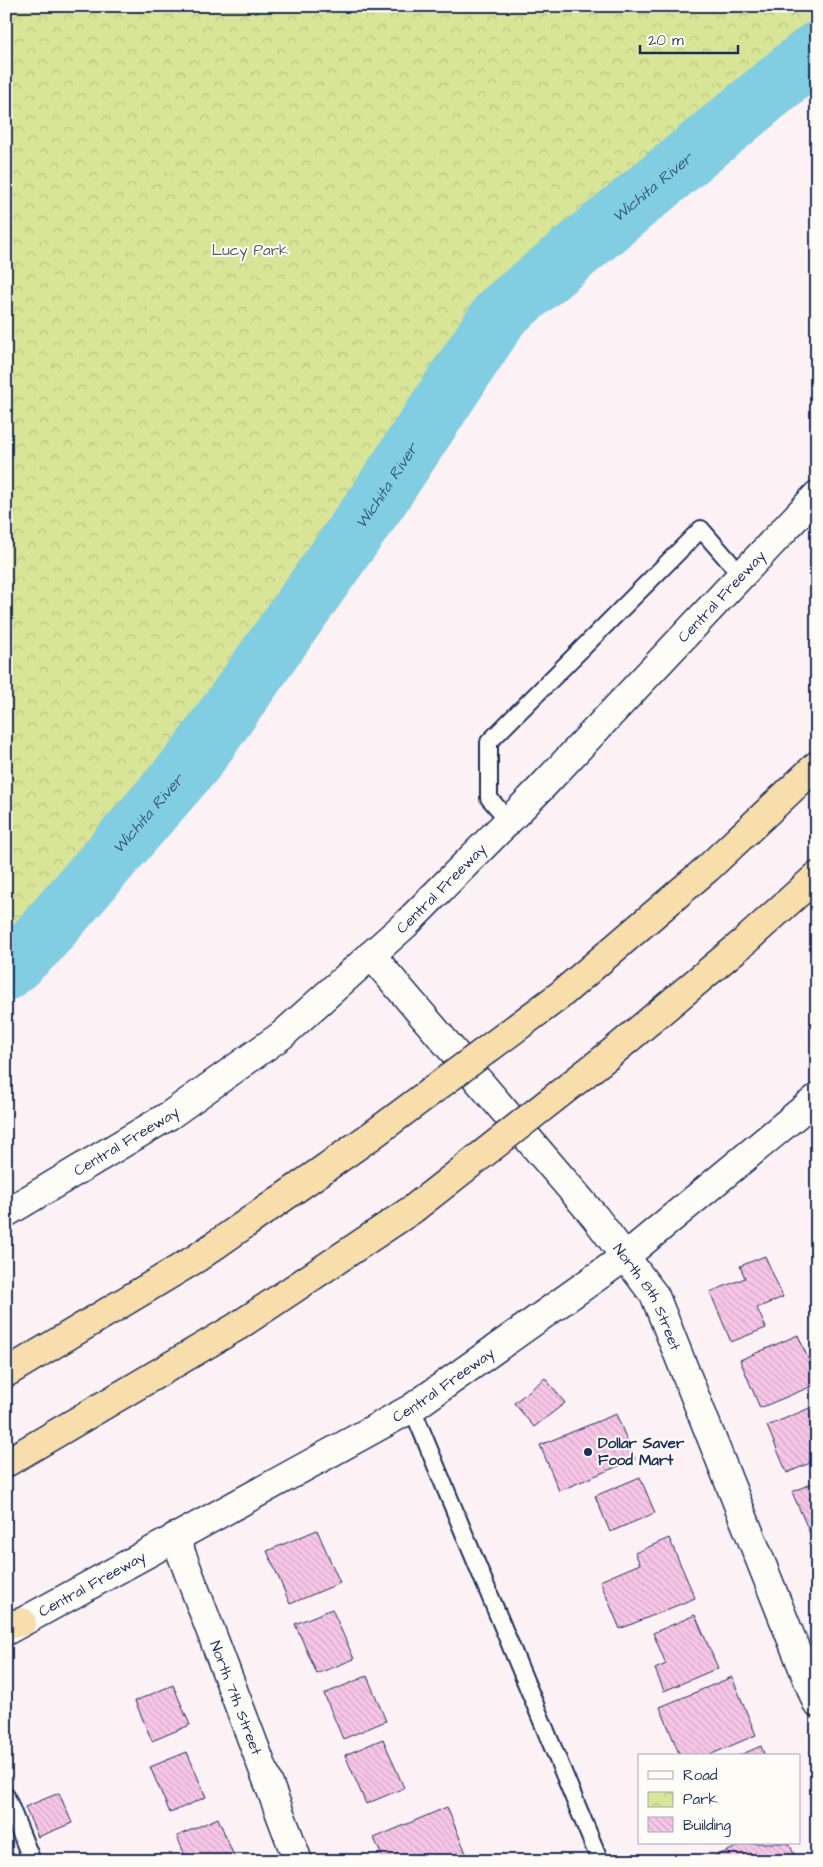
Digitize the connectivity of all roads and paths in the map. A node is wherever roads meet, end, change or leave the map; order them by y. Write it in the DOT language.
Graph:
graph roads {
  1 [pos="817,494"];
  2 [pos="741,575"];
  3 [pos="817,765"];
  4 [pos="509,821"];
  5 [pos="817,876"];
  6 [pos="371,955"];
  7 [pos="817,1098"];
  8 [pos="6,1214"];
  9 [pos="626,1256"];
  10 [pos="6,1373"];
  11 [pos="412,1408"];
  12 [pos="6,1463"];
  13 [pos="175,1537"];
  14 [pos="12,1626"];
  15 [pos="817,1703"];
  16 [pos="6,1796"];
  17 [pos="32,1861"];
  18 [pos="298,1861"];
  19 [pos="600,1861"];
  1 -- 2 [label="main road, Central Freeway"];
  2 -- 4 [label="main road, Central Freeway"];
  2 -- 4 [label="lane"];
  3 -- 10 [label="highway, bridge"];
  4 -- 6 [label="main road, Central Freeway"];
  5 -- 12 [label="highway, bridge"];
  6 -- 8 [label="main road, Central Freeway"];
  6 -- 9 [label="main road, North 8th Street"];
  7 -- 9 [label="main road, Central Freeway"];
  9 -- 11 [label="main road, Central Freeway"];
  9 -- 15 [label="main road, North 8th Street"];
  11 -- 13 [label="main road, Central Freeway"];
  11 -- 19 [label="lane"];
  13 -- 14 [label="main road, Central Freeway"];
  13 -- 18 [label="main road, North 7th Street"];
  16 -- 17 [label="lane"];
}
